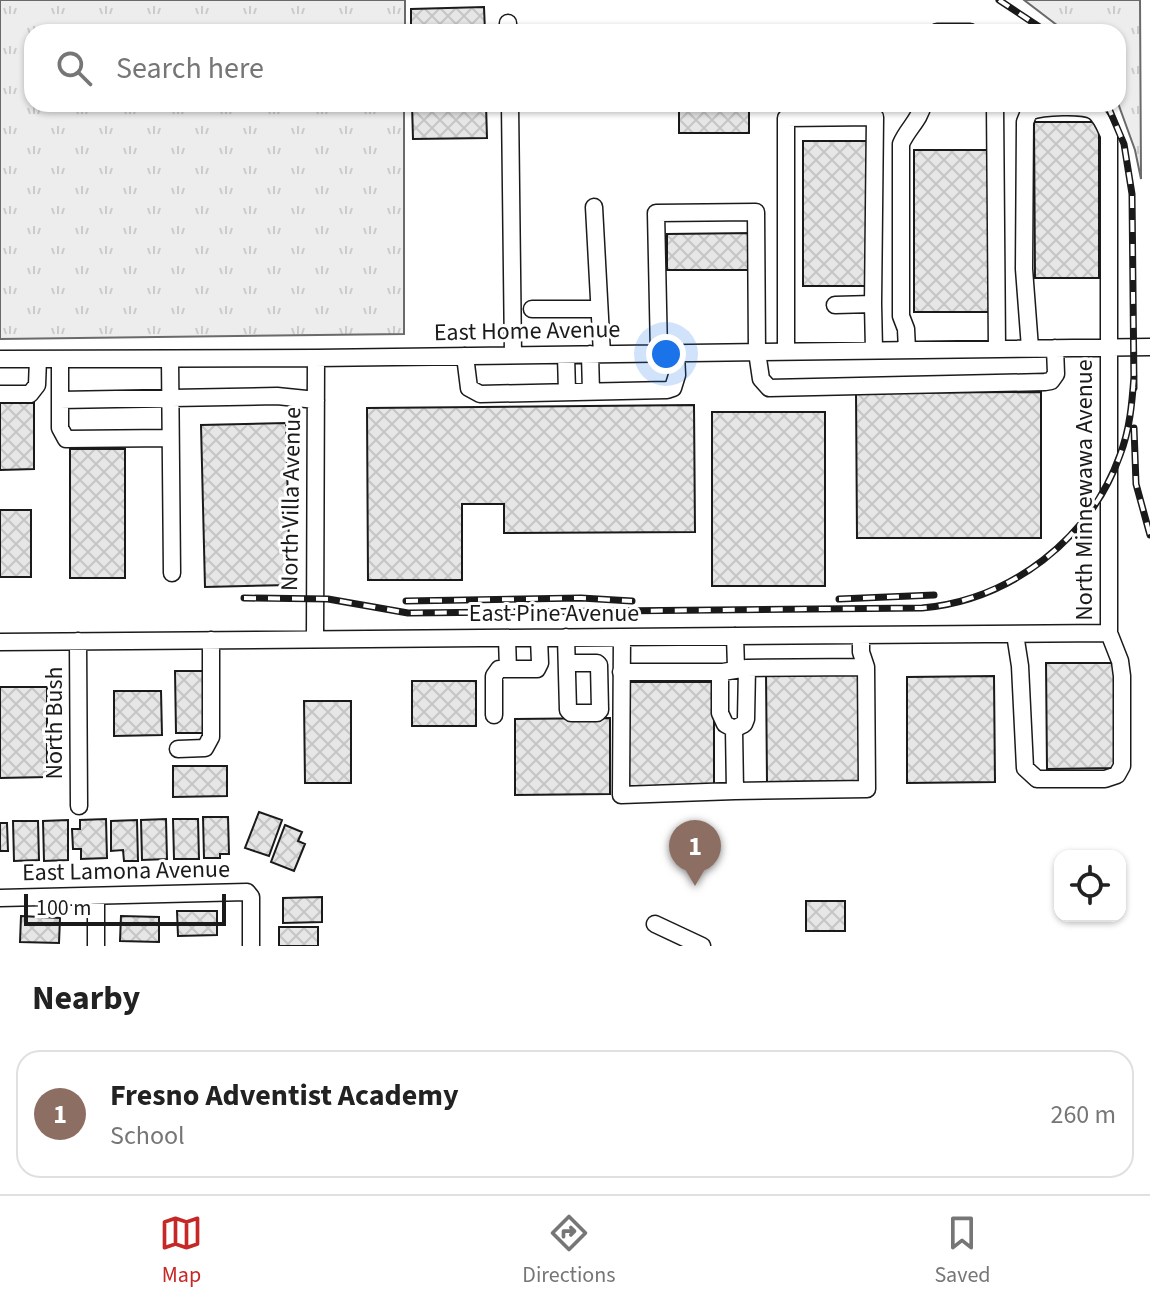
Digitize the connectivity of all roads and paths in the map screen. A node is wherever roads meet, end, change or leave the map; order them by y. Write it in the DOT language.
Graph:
graph roads {
  1 [pos="510,112"];
  2 [pos="921,112"];
  3 [pos="995,112"];
  4 [pos="1029,112"];
  5 [pos="1095,112"];
  6 [pos="594,207"];
  7 [pos="873,304"];
  8 [pos="835,305"];
  9 [pos="532,309"];
  10 [pos="599,309"];
  11 [pos="1107,347"];
  12 [pos="1150,347"];
  13 [pos="1030,348"];
  14 [pos="1055,348"];
  15 [pos="997,349"];
  16 [pos="874,350"];
  17 [pos="907,350"];
  18 [pos="757,352"];
  19 [pos="786,352"];
  20 [pos="659,353"];
  21 [pos="676,353"];
  22 [pos="596,354"];
  23 [pos="513,355"];
  24 [pos="566,355"];
  25 [pos="465,356"];
  26 [pos="316,358"];
  27 [pos="0,359"];
  28 [pos="38,359"];
  29 [pos="60,359"];
  30 [pos="170,359"];
  31 [pos="567,392"];
  32 [pos="591,392"];
  33 [pos="0,394"];
  34 [pos="170,398"];
  35 [pos="60,400"];
  36 [pos="316,400"];
  37 [pos="170,438"];
  38 [pos="172,573"];
  39 [pos="1109,633"];
  40 [pos="1015,634"];
  41 [pos="861,635"];
  42 [pos="735,636"];
  43 [pos="566,637"];
  44 [pos="622,637"];
  45 [pos="507,638"];
  46 [pos="539,638"];
  47 [pos="315,639"];
  48 [pos="211,640"];
  49 [pos="78,641"];
  50 [pos="0,642"];
  51 [pos="567,663"];
  52 [pos="866,667"];
  53 [pos="508,669"];
  54 [pos="735,669"];
  55 [pos="621,672"];
  56 [pos="494,715"];
  57 [pos="734,729"];
  58 [pos="178,749"];
  59 [pos="735,791"];
  60 [pos="79,806"];
  61 [pos="96,897"];
  62 [pos="0,898"];
  63 [pos="655,924"];
  64 [pos="96,946"];
  65 [pos="251,946"];
  66 [pos="702,946"];
  1 -- 23 [label="street"];
  2 -- 17 [label="street"];
  3 -- 15 [label="street"];
  4 -- 13 [label="street, North Minnewawa Avenue"];
  5 -- 11 [label="street, North Minnewawa Avenue"];
  6 -- 10 [label="street"];
  7 -- 8 [label="street"];
  7 -- 16 [label="street"];
  7 -- 19 [label="street"];
  9 -- 10 [label="street"];
  10 -- 22 [label="street"];
  11 -- 12 [label="street, East Home Avenue"];
  11 -- 14 [label="street, East Home Avenue"];
  11 -- 39 [label="street, North Minnewawa Avenue"];
  13 -- 14 [label="street, East Home Avenue"];
  13 -- 15 [label="street, East Home Avenue"];
  14 -- 18 [label="street"];
  15 -- 17 [label="street, East Home Avenue"];
  16 -- 17 [label="street, East Home Avenue"];
  16 -- 19 [label="street, East Home Avenue"];
  18 -- 19 [label="street, East Home Avenue"];
  18 -- 20 [label="street"];
  18 -- 21 [label="street, East Home Avenue"];
  20 -- 21 [label="street, East Home Avenue"];
  20 -- 22 [label="street, East Home Avenue"];
  21 -- 32 [label="street"];
  22 -- 24 [label="street, East Home Avenue"];
  22 -- 32 [label="street"];
  23 -- 24 [label="street, East Home Avenue"];
  23 -- 25 [label="street, East Home Avenue"];
  24 -- 31 [label="street"];
  25 -- 26 [label="street, East Home Avenue"];
  25 -- 31 [label="street"];
  26 -- 30 [label="street, East Home Avenue"];
  26 -- 36 [label="street, North Villa Avenue"];
  27 -- 28 [label="street, East Home Avenue"];
  28 -- 29 [label="street, East Home Avenue"];
  28 -- 33 [label="street"];
  29 -- 30 [label="street, East Home Avenue"];
  29 -- 35 [label="street"];
  30 -- 34 [label="street"];
  31 -- 32 [label="street"];
  34 -- 35 [label="street"];
  34 -- 36 [label="street"];
  34 -- 37 [label="street"];
  35 -- 37 [label="street"];
  36 -- 47 [label="street, North Villa Avenue"];
  37 -- 38 [label="street"];
  39 -- 40 [label="street, East Pine Avenue"];
  39 -- 40 [label="street, North Minnewawa Avenue"];
  40 -- 41 [label="street, East Pine Avenue"];
  41 -- 42 [label="street, East Pine Avenue"];
  41 -- 52 [label="street"];
  42 -- 44 [label="street, East Pine Avenue"];
  42 -- 54 [label="street"];
  43 -- 44 [label="street, East Pine Avenue"];
  43 -- 46 [label="street, East Pine Avenue"];
  43 -- 51 [label="street"];
  44 -- 55 [label="street"];
  45 -- 46 [label="street, East Pine Avenue"];
  45 -- 47 [label="street, East Pine Avenue"];
  45 -- 53 [label="street"];
  46 -- 53 [label="street"];
  47 -- 48 [label="street, East Pine Avenue"];
  48 -- 49 [label="street, East Pine Avenue"];
  48 -- 58 [label="street"];
  49 -- 50 [label="street, East Pine Avenue"];
  49 -- 60 [label="street, North Bush"];
  52 -- 54 [label="street"];
  52 -- 59 [label="street"];
  53 -- 56 [label="street"];
  54 -- 55 [label="street"];
  54 -- 57 [label="street"];
  54 -- 57 [label="street"];
  55 -- 59 [label="street"];
  57 -- 59 [label="street"];
  61 -- 62 [label="street, East Lamona Avenue"];
  61 -- 64 [label="street"];
  61 -- 65 [label="street, East Lamona Avenue"];
  63 -- 66 [label="street"];
}
